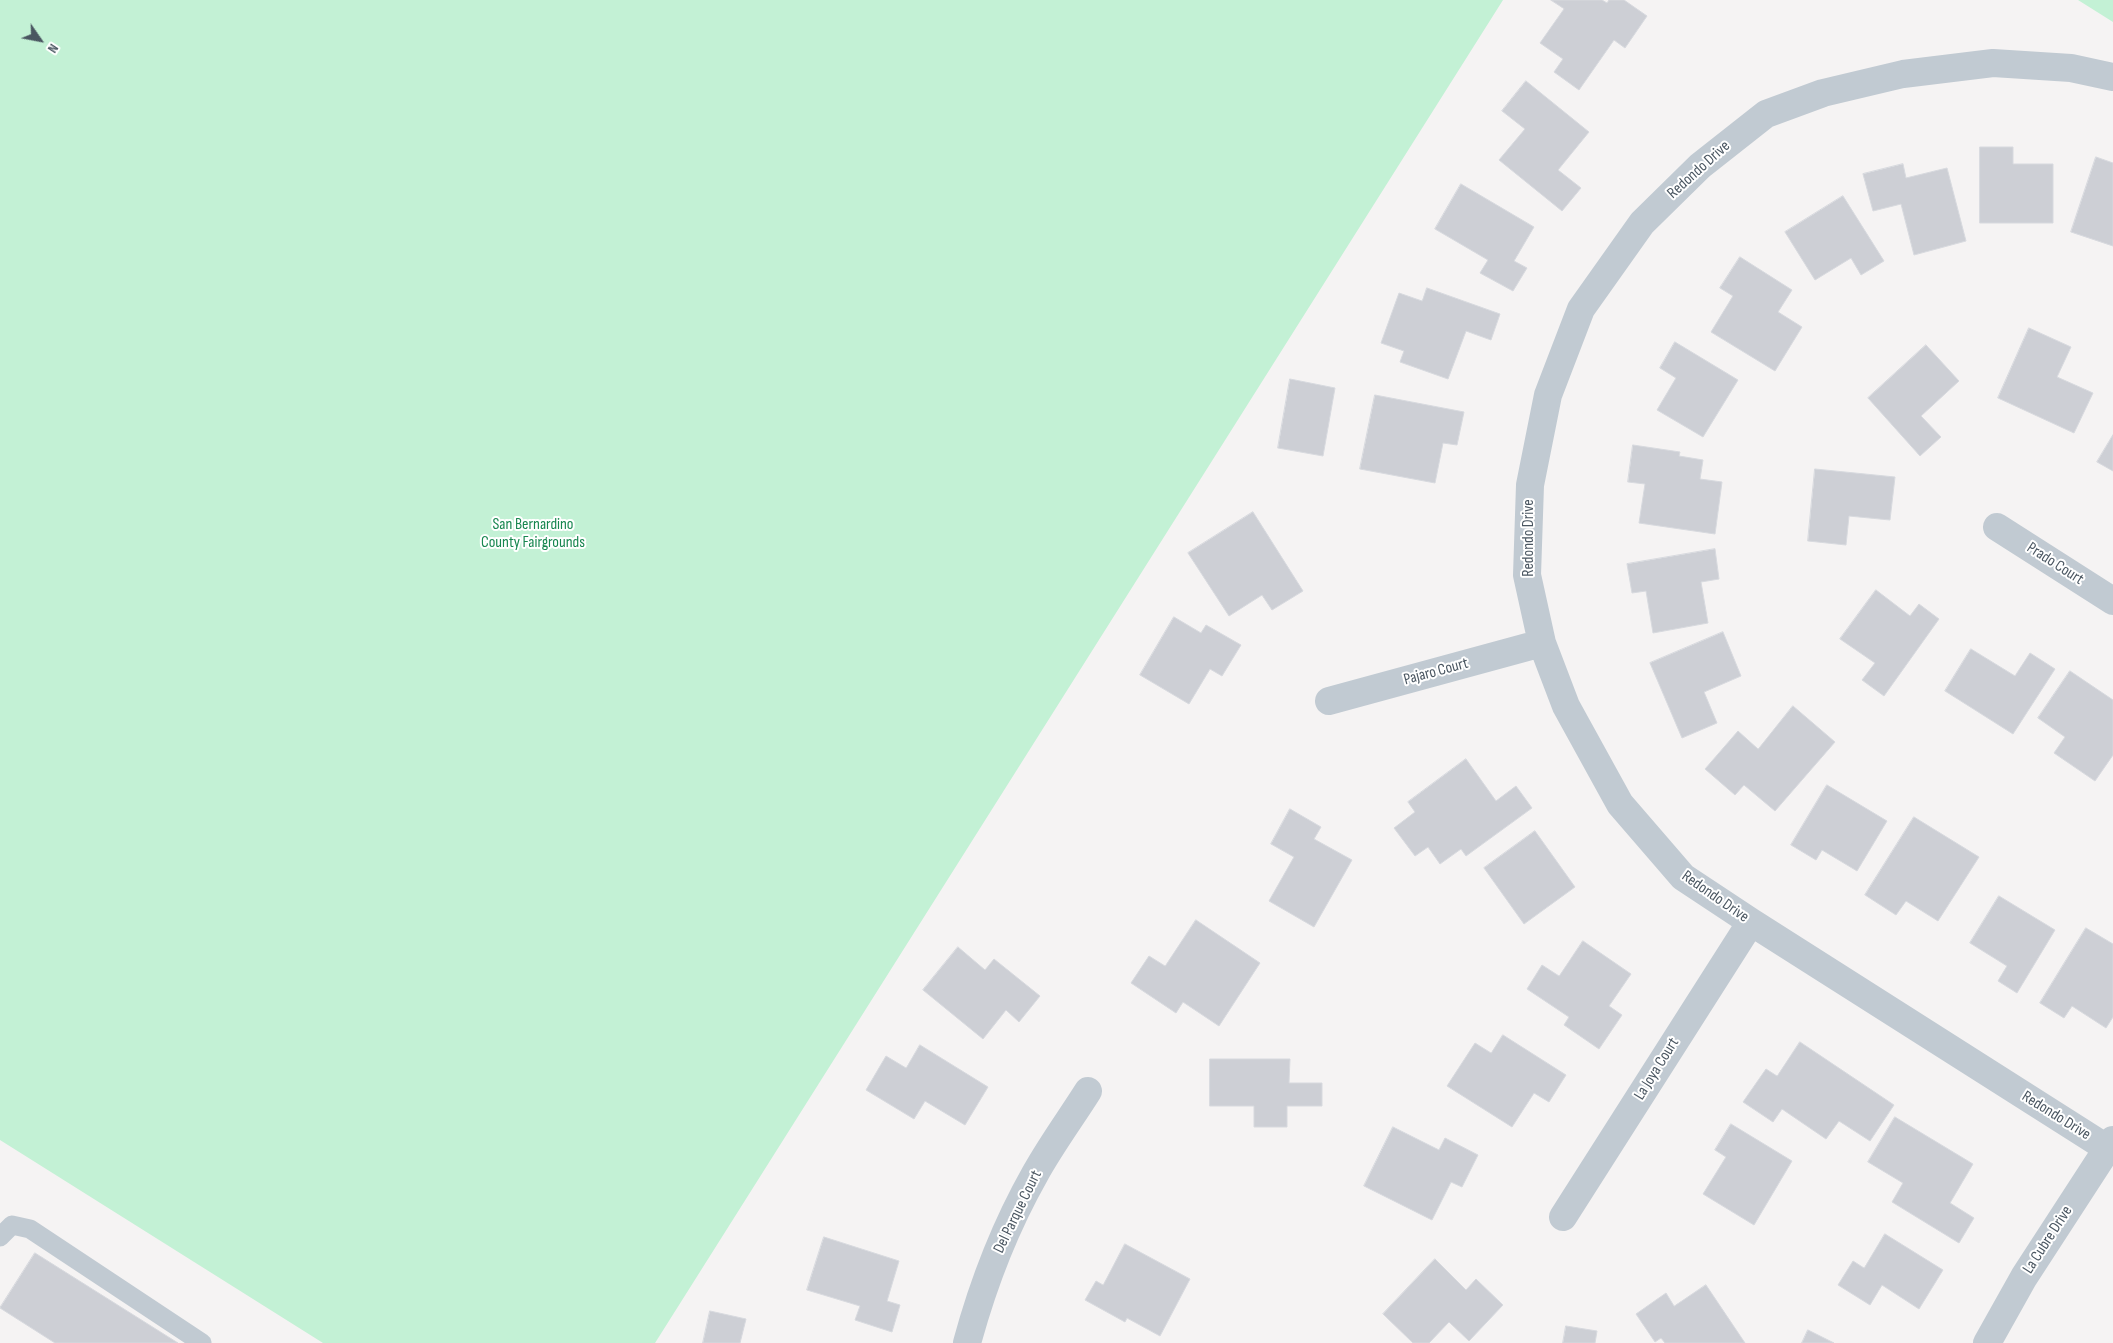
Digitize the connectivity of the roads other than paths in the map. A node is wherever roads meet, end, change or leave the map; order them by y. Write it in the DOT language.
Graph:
graph roads {
  1 [pos="2113,77"];
  2 [pos="1997,527"];
  3 [pos="2113,601"];
  4 [pos="1542,643"];
  5 [pos="1329,701"];
  6 [pos="1751,922"];
  7 [pos="1088,1091"];
  8 [pos="2111,1147"];
  9 [pos="1563,1217"];
  10 [pos="0,1237"];
  11 [pos="202,1343"];
  12 [pos="967,1343"];
  13 [pos="1987,1343"];
  1 -- 4 [label="street, Redondo Drive"];
  2 -- 3 [label="street, Prado Court"];
  4 -- 5 [label="street, Pajaro Court"];
  4 -- 6 [label="street, Redondo Drive"];
  6 -- 8 [label="street, Redondo Drive"];
  6 -- 9 [label="street, La Joya Court"];
  7 -- 12 [label="street, Del Parque Court"];
  8 -- 13 [label="street, La Cubre Drive"];
  10 -- 11 [label="lane"];
}
